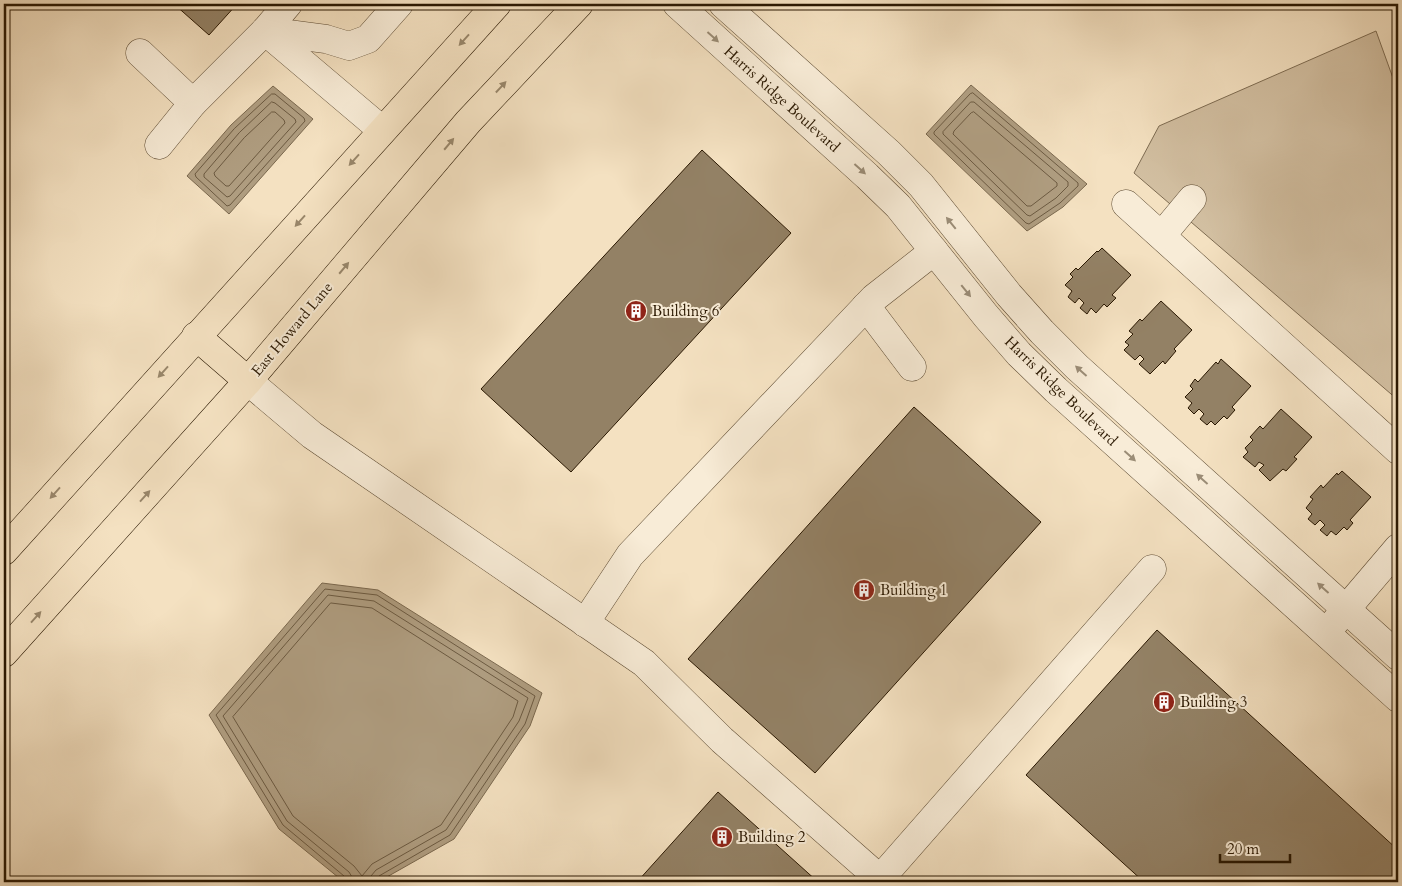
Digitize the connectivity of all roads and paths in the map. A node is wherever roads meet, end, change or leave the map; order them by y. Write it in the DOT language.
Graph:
graph roads {
  1 [pos="288,4"];
  2 [pos="399,4"];
  3 [pos="497,4"];
  4 [pos="579,4"];
  5 [pos="677,4"];
  6 [pos="723,4"];
  7 [pos="264,31"];
  8 [pos="140,53"];
  9 [pos="193,103"];
  10 [pos="382,130"];
  11 [pos="159,145"];
  12 [pos="1192,199"];
  13 [pos="1126,204"];
  14 [pos="1162,235"];
  15 [pos="934,251"];
  16 [pos="866,306"];
  17 [pos="196,336"];
  18 [pos="912,367"];
  19 [pos="248,381"];
  20 [pos="1398,450"];
  21 [pos="1398,548"];
  22 [pos="4,551"];
  23 [pos="1152,569"];
  24 [pos="1347,610"];
  25 [pos="585,623"];
  26 [pos="1326,633"];
  27 [pos="4,653"];
  28 [pos="1398,656"];
  29 [pos="1398,698"];
  30 [pos="882,880"];
  1 -- 7 [label="street"];
  2 -- 7 [label="street"];
  3 -- 10 [label="main road, one-way"];
  19 -- 4 [label="main road, East Howard Lane, one-way"];
  5 -- 15 [label="street, Harris Ridge Boulevard, one-way"];
  24 -- 6 [label="street, Harris Ridge Boulevard, one-way"];
  7 -- 9 [label="street"];
  7 -- 10 [label="street"];
  8 -- 9 [label="street"];
  9 -- 11 [label="street"];
  10 -- 17 [label="main road, one-way"];
  12 -- 14 [label="street"];
  13 -- 14 [label="street"];
  14 -- 20 [label="street"];
  15 -- 16 [label="street"];
  15 -- 26 [label="street, Harris Ridge Boulevard, one-way"];
  16 -- 18 [label="street"];
  16 -- 25 [label="street"];
  17 -- 19 [label="main road"];
  17 -- 22 [label="main road, one-way"];
  19 -- 25 [label="street"];
  27 -- 19 [label="main road, East Howard Lane, one-way"];
  21 -- 24 [label="street"];
  23 -- 30 [label="street"];
  24 -- 26 [label="street"];
  24 -- 28 [label="street, Harris Ridge Boulevard"];
  25 -- 30 [label="street"];
  26 -- 29 [label="street, Harris Ridge Boulevard"];
}
